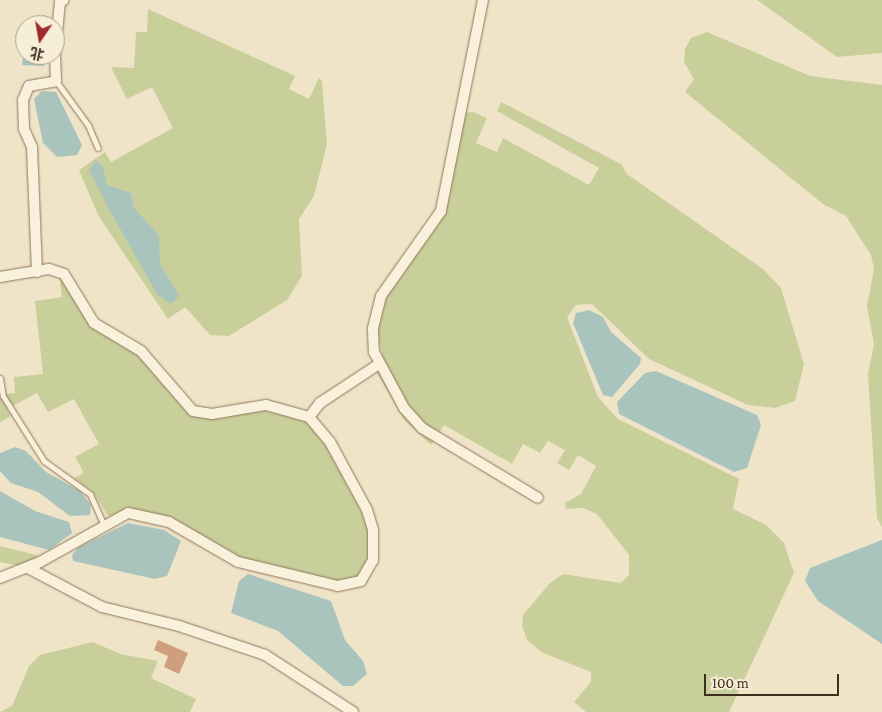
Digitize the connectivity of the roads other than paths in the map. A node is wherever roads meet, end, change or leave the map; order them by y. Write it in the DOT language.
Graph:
graph roads {
  1 [pos="64,0"];
  2 [pos="483,0"];
  3 [pos="59,15"];
  4 [pos="55,65"];
  5 [pos="56,81"];
  6 [pos="98,148"];
  7 [pos="37,272"];
  8 [pos="0,277"];
  9 [pos="379,364"];
  10 [pos="0,378"];
  11 [pos="308,417"];
  12 [pos="538,498"];
  13 [pos="104,525"];
  14 [pos="28,568"];
  15 [pos="0,578"];
  16 [pos="353,712"];
  1 -- 3 [label="street"];
  2 -- 9 [label="street"];
  4 -- 5 [label="street"];
  5 -- 6 [label="lane"];
  5 -- 7 [label="street"];
  7 -- 8 [label="street"];
  7 -- 11 [label="street"];
  9 -- 11 [label="street"];
  9 -- 12 [label="street"];
  10 -- 13 [label="lane"];
  11 -- 13 [label="street"];
  13 -- 14 [label="street"];
  14 -- 15 [label="street"];
  14 -- 16 [label="street"];
}
